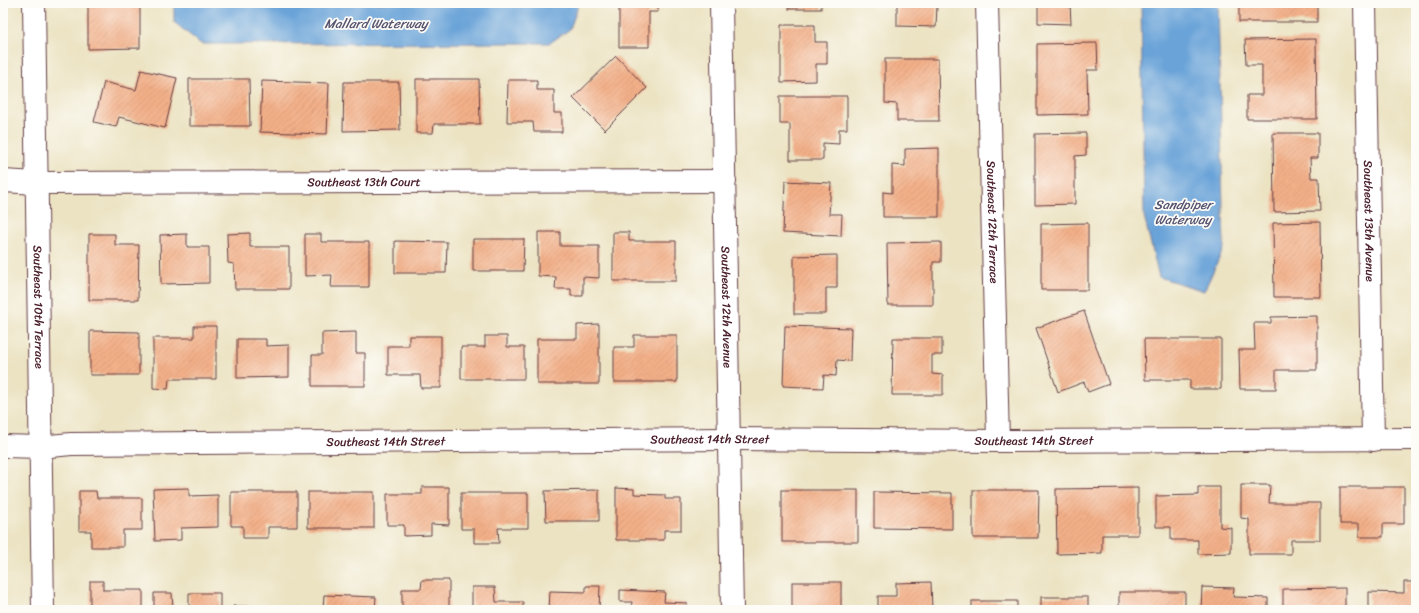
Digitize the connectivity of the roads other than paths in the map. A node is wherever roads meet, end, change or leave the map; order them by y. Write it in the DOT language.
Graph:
graph roads {
  1 [pos="34,3"];
  2 [pos="721,3"];
  3 [pos="987,3"];
  4 [pos="1365,3"];
  5 [pos="3,181"];
  6 [pos="725,181"];
  7 [pos="37,183"];
  8 [pos="728,439"];
  9 [pos="1373,440"];
  10 [pos="1416,440"];
  11 [pos="998,441"];
  12 [pos="3,446"];
  13 [pos="40,447"];
  14 [pos="43,610"];
  15 [pos="732,610"];
  1 -- 7 [label="street, Southeast 10th Terrace"];
  2 -- 6 [label="street, Southeast 12th Avenue"];
  3 -- 11 [label="street, Southeast 12th Terrace"];
  4 -- 9 [label="street, Southeast 13th Avenue"];
  5 -- 7 [label="street, Southeast 13th Court"];
  6 -- 7 [label="street, Southeast 13th Court"];
  6 -- 8 [label="street, Southeast 12th Avenue"];
  7 -- 13 [label="street, Southeast 10th Terrace"];
  8 -- 11 [label="street, Southeast 14th Street"];
  8 -- 13 [label="street, Southeast 14th Street"];
  8 -- 15 [label="street, Southeast 12th Avenue"];
  9 -- 10 [label="street, Southeast 14th Street"];
  9 -- 11 [label="street, Southeast 14th Street"];
  12 -- 13 [label="street, Southeast 14th Street"];
  13 -- 14 [label="street, Southeast 10th Terrace"];
}
